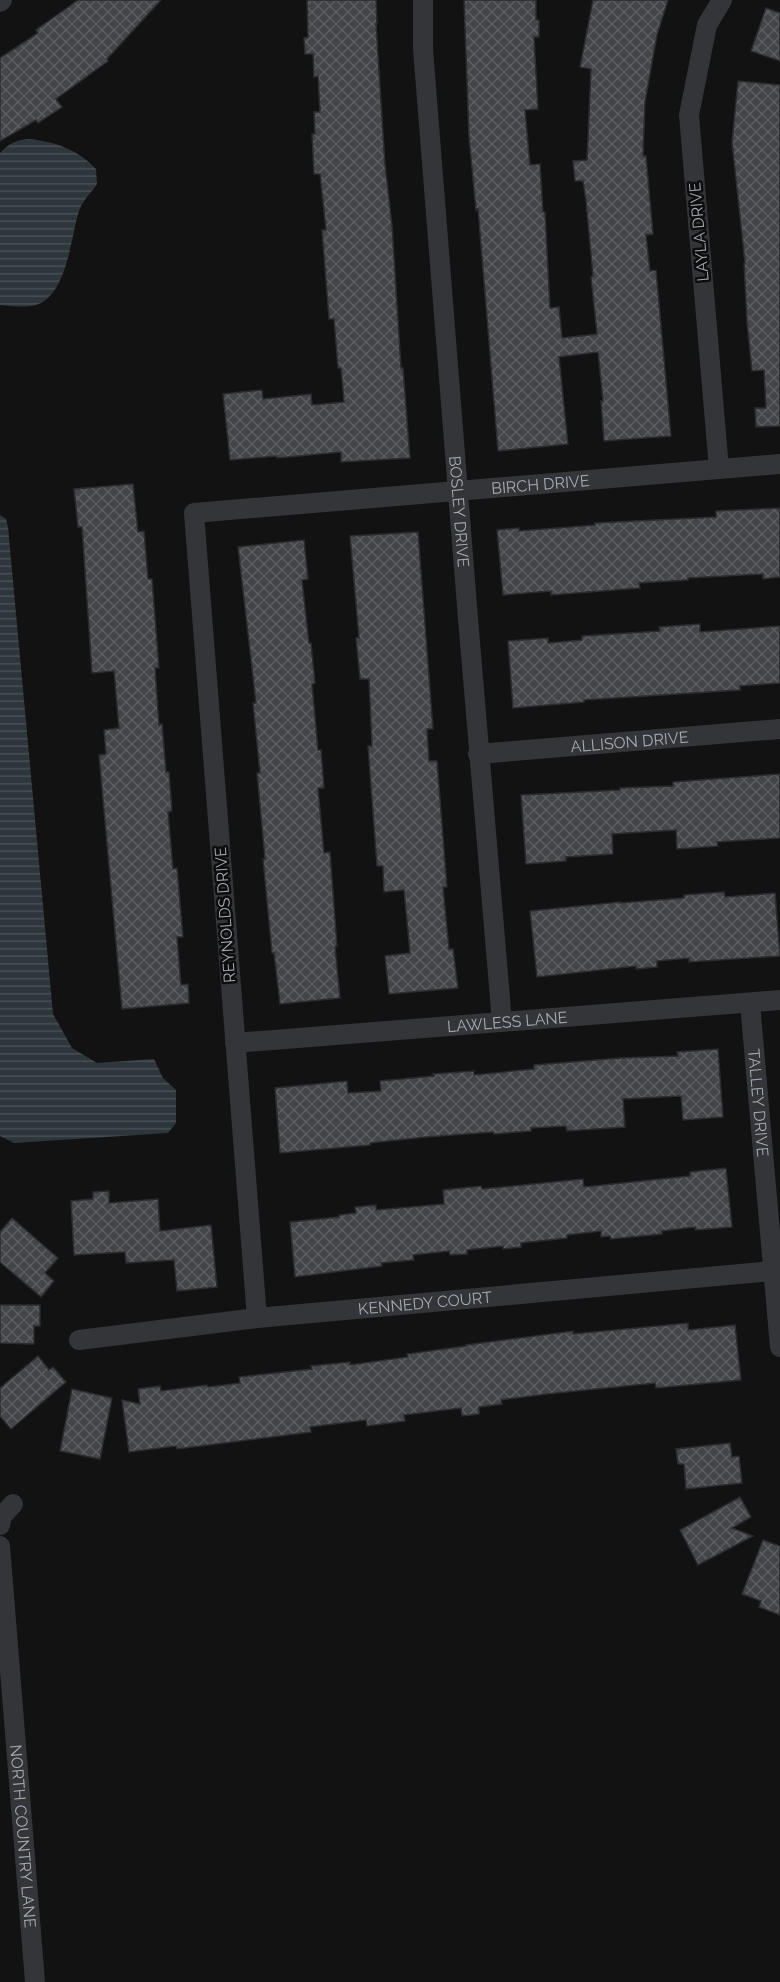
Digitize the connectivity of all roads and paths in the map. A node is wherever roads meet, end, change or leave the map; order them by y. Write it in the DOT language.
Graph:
graph roads {
  1 [pos="423,0"];
  2 [pos="722,0"];
  3 [pos="780,464"];
  4 [pos="719,469"];
  5 [pos="459,491"];
  6 [pos="194,513"];
  7 [pos="780,729"];
  8 [pos="478,754"];
  9 [pos="780,1000"];
  10 [pos="750,1003"];
  11 [pos="502,1022"];
  12 [pos="235,1043"];
  13 [pos="773,1271"];
  14 [pos="257,1318"];
  15 [pos="78,1340"];
  16 [pos="780,1347"];
  17 [pos="13,1504"];
  18 [pos="0,1525"];
  19 [pos="0,1546"];
  20 [pos="35,1982"];
  1 -- 5 [label="street, BOSLEY DRIVE"];
  2 -- 4 [label="street, LAYLA DRIVE"];
  3 -- 4 [label="street, BIRCH DRIVE"];
  4 -- 5 [label="street, BIRCH DRIVE"];
  5 -- 6 [label="street, BIRCH DRIVE"];
  5 -- 8 [label="street, BOSLEY DRIVE"];
  6 -- 12 [label="street, REYNOLDS DRIVE"];
  7 -- 8 [label="street, ALLISON DRIVE"];
  8 -- 11 [label="street, BOSLEY DRIVE"];
  9 -- 10 [label="street, LAWLESS LANE"];
  10 -- 11 [label="street, LAWLESS LANE"];
  10 -- 13 [label="street, TALLEY DRIVE"];
  11 -- 12 [label="street, LAWLESS LANE"];
  12 -- 14 [label="street, REYNOLDS DRIVE"];
  13 -- 14 [label="street, KENNEDY COURT"];
  13 -- 16 [label="street, TALLEY DRIVE"];
  14 -- 15 [label="street, KENNEDY COURT"];
  17 -- 18 [label="street"];
  19 -- 20 [label="street, NORTH COUNTRY LANE"];
}
